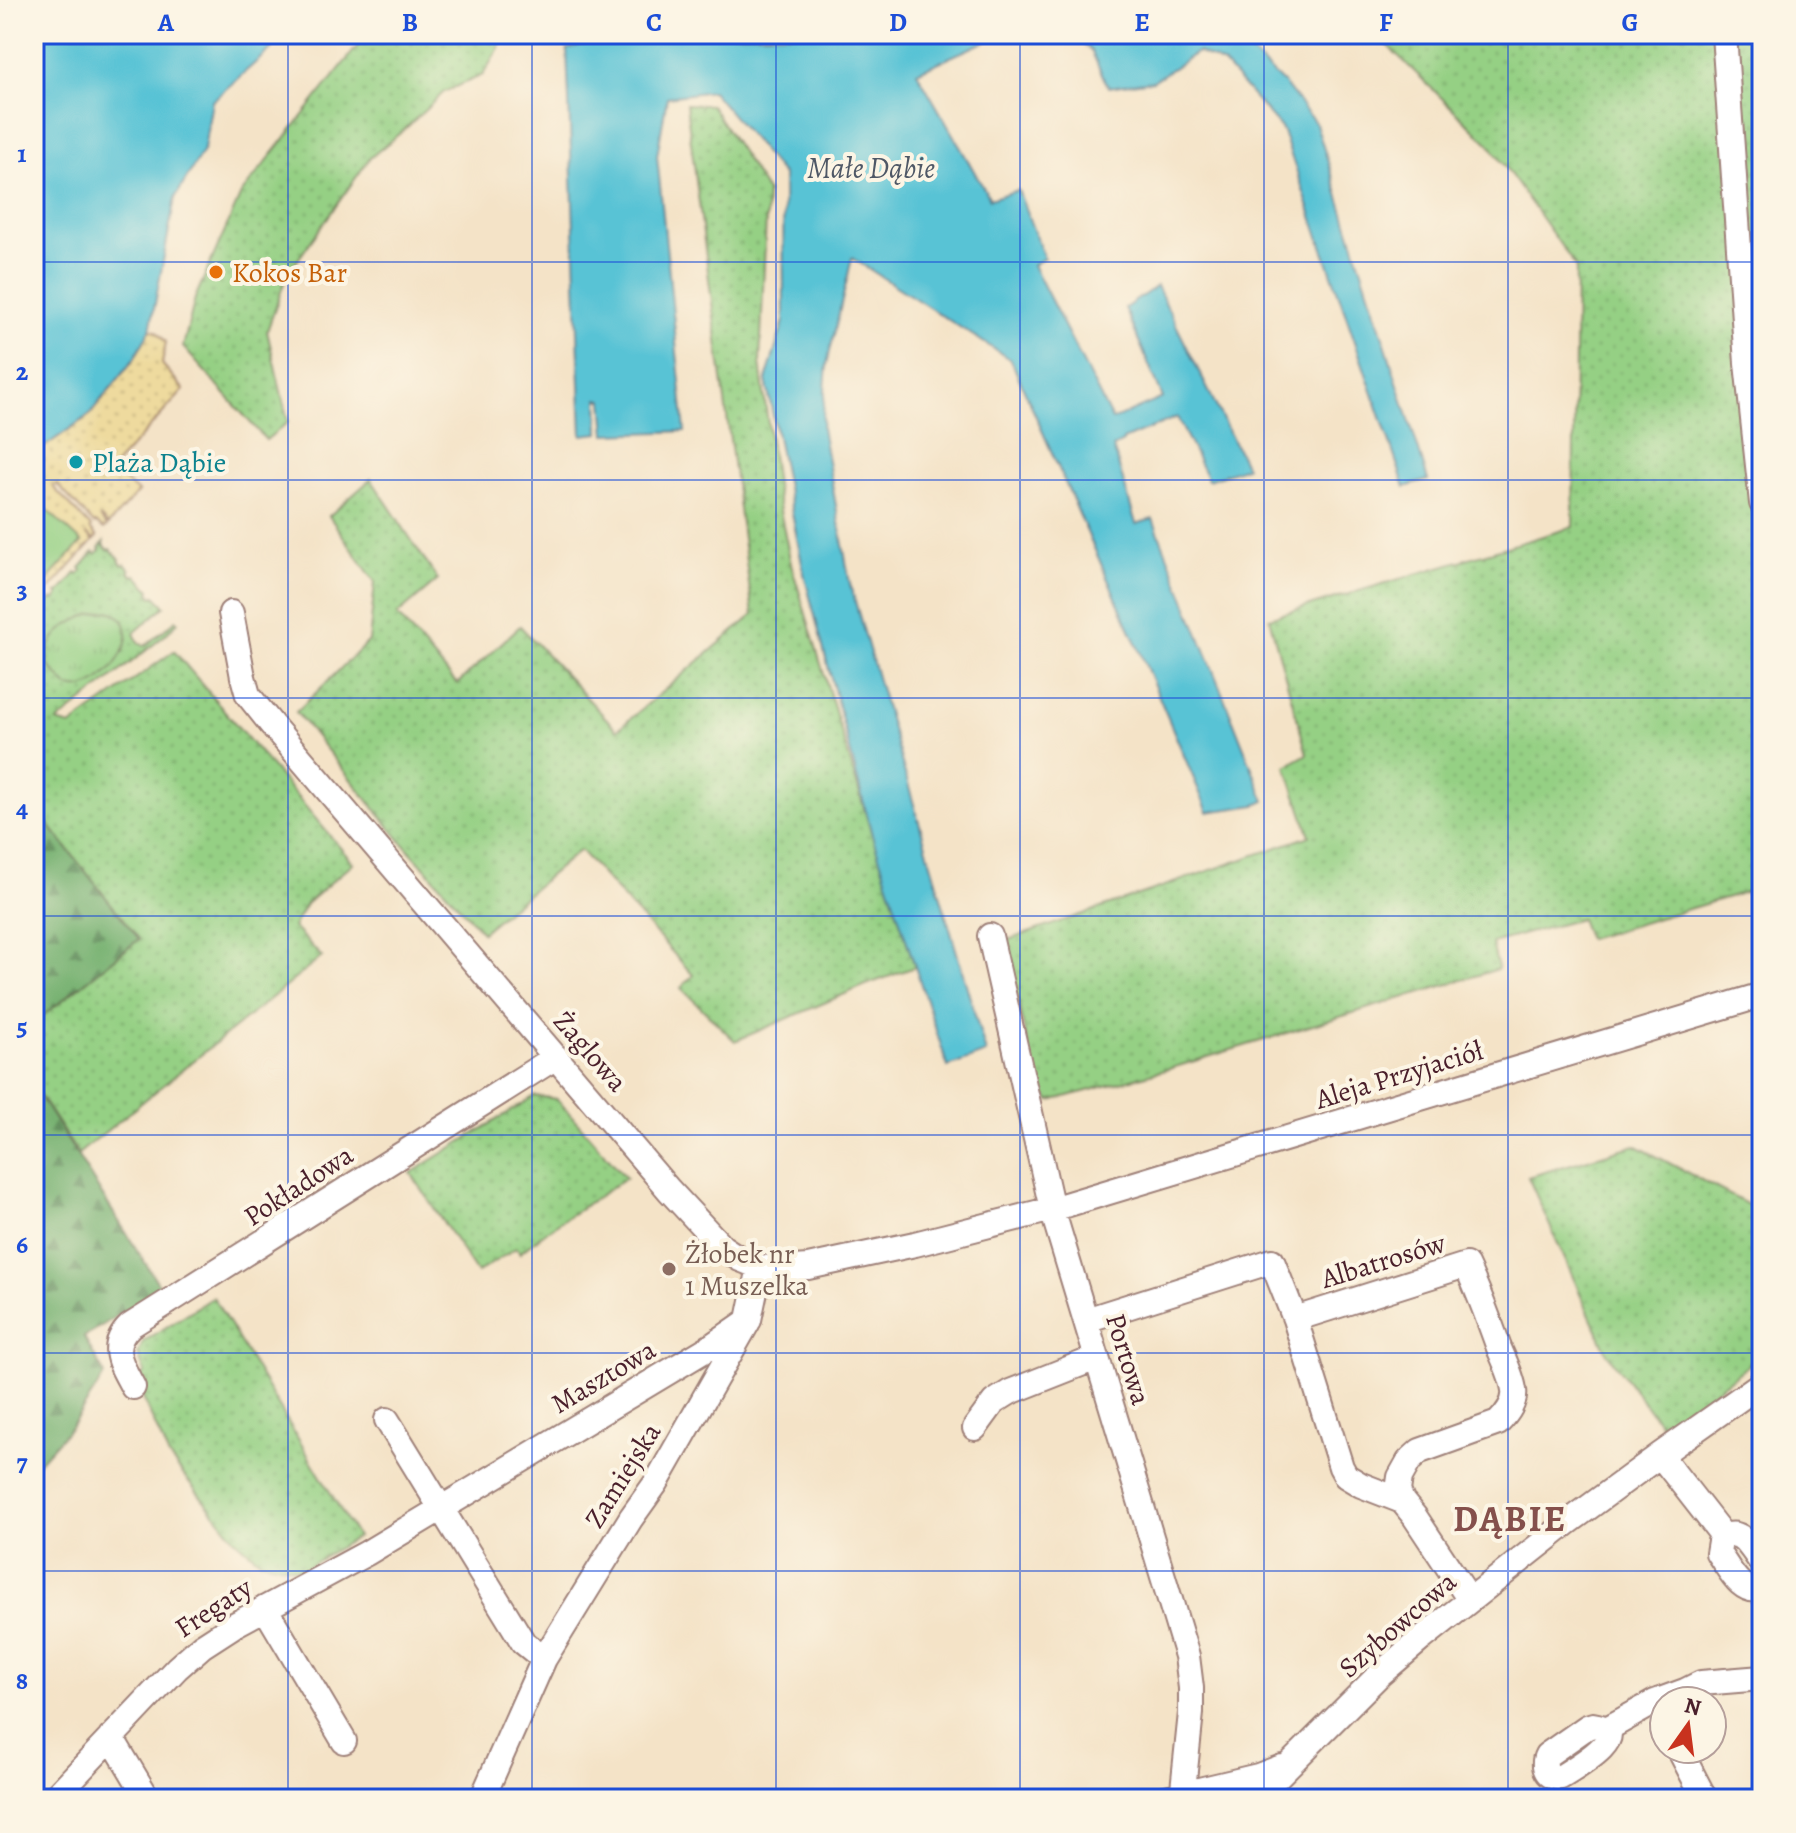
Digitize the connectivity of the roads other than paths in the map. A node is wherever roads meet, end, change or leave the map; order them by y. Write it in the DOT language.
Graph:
graph roads {
  1 [pos="1724,34"];
  2 [pos="1762,503"];
  3 [pos="231,613"];
  4 [pos="990,936"];
  5 [pos="1762,995"];
  6 [pos="556,1057"];
  7 [pos="1052,1209"];
  8 [pos="760,1267"];
  9 [pos="1295,1319"];
  10 [pos="749,1320"];
  11 [pos="1086,1320"];
  12 [pos="1096,1358"];
  13 [pos="1762,1383"];
  14 [pos="133,1387"];
  15 [pos="387,1420"];
  16 [pos="975,1428"];
  17 [pos="1660,1455"];
  18 [pos="1402,1501"];
  19 [pos="440,1508"];
  20 [pos="1724,1537"];
  21 [pos="367,1553"];
  22 [pos="1762,1563"];
  23 [pos="1762,1588"];
  24 [pos="1470,1600"];
  25 [pos="265,1608"];
  26 [pos="544,1659"];
  27 [pos="1762,1678"];
  28 [pos="1698,1685"];
  29 [pos="1648,1706"];
  30 [pos="1605,1730"];
  31 [pos="111,1737"];
  32 [pos="344,1741"];
  33 [pos="1294,1759"];
  34 [pos="1687,1765"];
  35 [pos="1175,1797"];
  36 [pos="1704,1798"];
  37 [pos="53,1799"];
  38 [pos="148,1799"];
  39 [pos="482,1799"];
  40 [pos="1255,1799"];
  1 -- 2 [label="street"];
  3 -- 6 [label="street, Żaglowa"];
  4 -- 7 [label="street, Portowa"];
  5 -- 7 [label="street, Aleja Przyjaciół"];
  6 -- 8 [label="street, Żaglowa"];
  6 -- 14 [label="street, Pokładowa"];
  7 -- 8 [label="street, Żaglowa"];
  7 -- 11 [label="street, Portowa"];
  8 -- 10 [label="street"];
  9 -- 11 [label="street, Albatrosów"];
  9 -- 18 [label="street, Albatrosów"];
  9 -- 18 [label="street, Albatrosów"];
  10 -- 19 [label="street, Masztowa"];
  10 -- 26 [label="street, Zamiejska"];
  11 -- 12 [label="street, Portowa"];
  12 -- 16 [label="street"];
  12 -- 35 [label="street, Portowa"];
  13 -- 17 [label="street, Szybowcowa"];
  15 -- 19 [label="street"];
  17 -- 20 [label="street"];
  17 -- 24 [label="street, Szybowcowa"];
  18 -- 24 [label="street"];
  19 -- 21 [label="street, Masztowa"];
  19 -- 26 [label="street"];
  20 -- 22 [label="street"];
  20 -- 23 [label="street"];
  21 -- 25 [label="street, Fregaty"];
  24 -- 33 [label="street, Szybowcowa"];
  25 -- 31 [label="street, Fregaty"];
  25 -- 32 [label="street"];
  26 -- 39 [label="street, Zamiejska"];
  27 -- 28 [label="street"];
  29 -- 30 [label="street"];
  31 -- 37 [label="street, Fregaty"];
  31 -- 38 [label="street"];
  33 -- 35 [label="street, Szybowcowa"];
  33 -- 40 [label="street, Szybowcowa"];
  34 -- 36 [label="street"];
}
